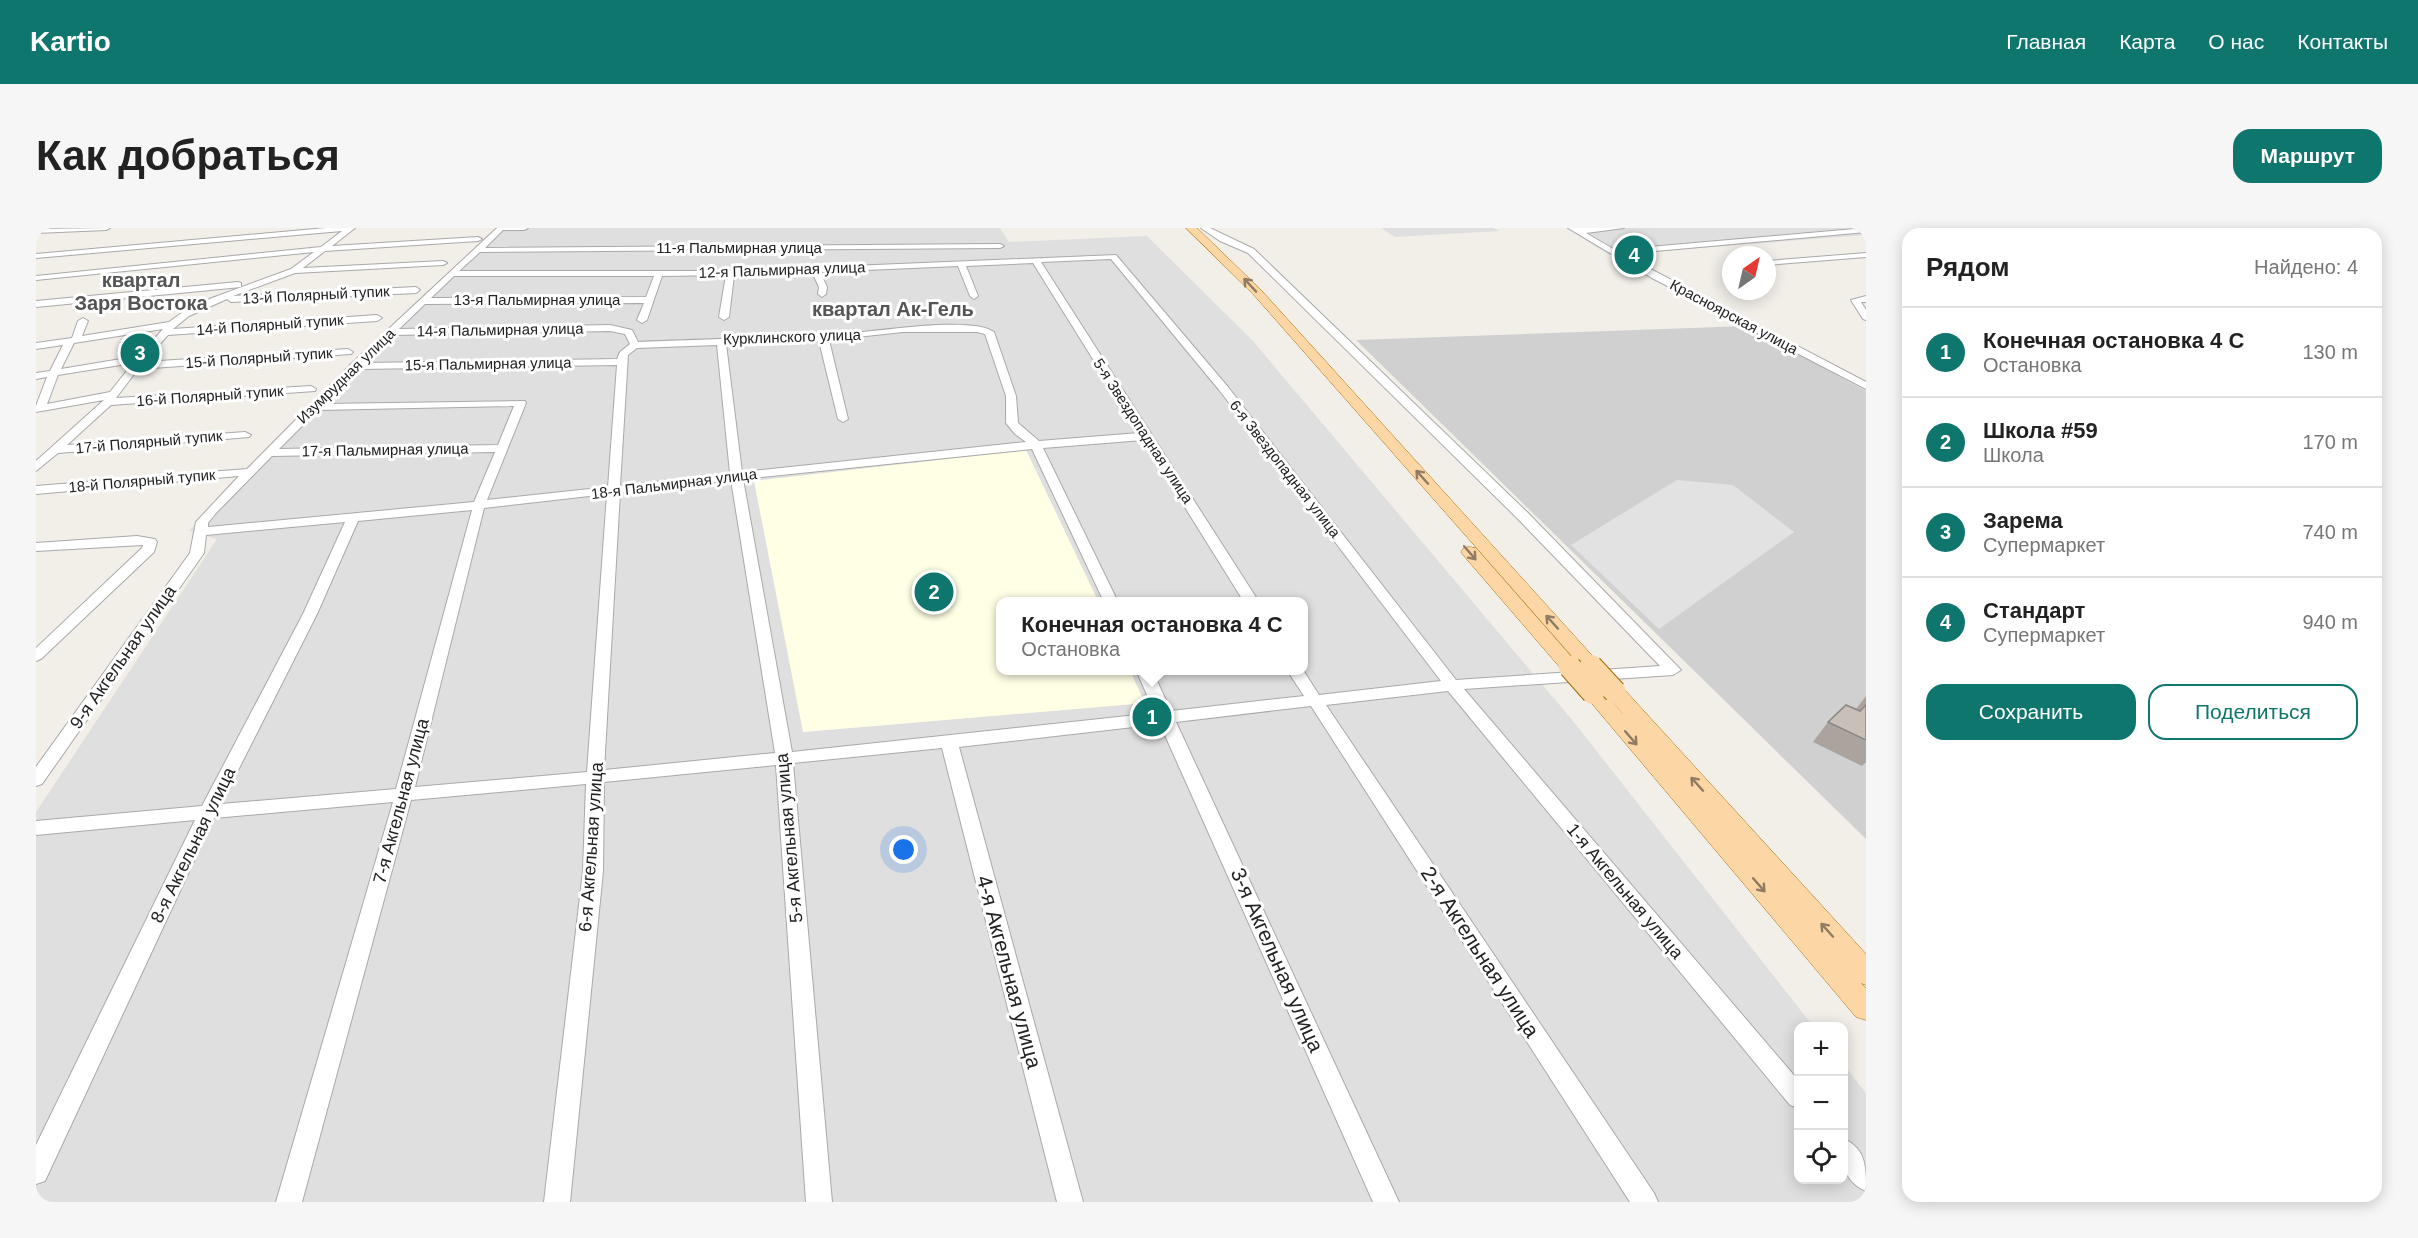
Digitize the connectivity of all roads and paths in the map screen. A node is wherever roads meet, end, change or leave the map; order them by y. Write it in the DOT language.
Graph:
graph roads {
  1 [pos="42,228"];
  2 [pos="106,228"];
  3 [pos="351,228"];
  4 [pos="501,228"];
  5 [pos="524,228"];
  6 [pos="1179,228"];
  7 [pos="1191,228"];
  8 [pos="1205,228"];
  9 [pos="1620,228"];
  10 [pos="1575,230"];
  11 [pos="1866,230"];
  12 [pos="36,231"];
  13 [pos="478,245"];
  14 [pos="1000,246"];
  15 [pos="324,249"];
  16 [pos="1615,252"];
  17 [pos="1866,255"];
  18 [pos="36,256"];
  19 [pos="1113,257"];
  20 [pos="1035,260"];
  21 [pos="1776,262"];
  22 [pos="443,263"];
  23 [pos="961,264"];
  24 [pos="815,270"];
  25 [pos="294,271"];
  26 [pos="659,273"];
  27 [pos="730,273"];
  28 [pos="451,274"];
  29 [pos="36,278"];
  30 [pos="261,283"];
  31 [pos="416,290"];
  32 [pos="822,294"];
  33 [pos="974,296"];
  34 [pos="1866,299"];
  35 [pos="215,300"];
  36 [pos="648,300"];
  37 [pos="1855,300"];
  38 [pos="425,301"];
  39 [pos="36,304"];
  40 [pos="1866,305"];
  41 [pos="1866,316"];
  42 [pos="724,317"];
  43 [pos="377,318"];
  44 [pos="642,320"];
  45 [pos="83,321"];
  46 [pos="172,325"];
  47 [pos="390,332"];
  48 [pos="163,333"];
  49 [pos="822,337"];
  50 [pos="721,340"];
  51 [pos="73,341"];
  52 [pos="634,345"];
  53 [pos="36,346"];
  54 [pos="348,352"];
  55 [pos="138,362"];
  56 [pos="622,362"];
  57 [pos="355,366"];
  58 [pos="54,373"];
  59 [pos="36,376"];
  60 [pos="1866,386"];
  61 [pos="312,389"];
  62 [pos="110,399"];
  63 [pos="313,407"];
  64 [pos="38,409"];
  65 [pos="843,420"];
  66 [pos="246,435"];
  67 [pos="1146,436"];
  68 [pos="65,441"];
  69 [pos="1036,444"];
  70 [pos="36,447"];
  71 [pos="503,447"];
  72 [pos="54,450"];
  73 [pos="267,453"];
  74 [pos="36,467"];
  75 [pos="249,472"];
  76 [pos="736,476"];
  77 [pos="36,490"];
  78 [pos="614,490"];
  79 [pos="479,505"];
  80 [pos="353,518"];
  81 [pos="201,532"];
  82 [pos="36,547"];
  83 [pos="1109,597"];
  84 [pos="1249,597"];
  85 [pos="36,656"];
  86 [pos="1146,675"];
  87 [pos="1298,675"];
  88 [pos="1452,685"];
  89 [pos="1604,693"];
  90 [pos="1315,701"];
  91 [pos="1167,718"];
  92 [pos="949,742"];
  93 [pos="784,758"];
  94 [pos="595,777"];
  95 [pos="36,780"];
  96 [pos="404,794"];
  97 [pos="208,812"];
  98 [pos="36,828"];
  99 [pos="1866,973"];
  100 [pos="1866,1008"];
  101 [pos="1794,1092"];
  102 [pos="1848,1156"];
  103 [pos="36,1172"];
  104 [pos="1866,1178"];
  105 [pos="289,1202"];
  106 [pos="557,1202"];
  107 [pos="819,1202"];
  108 [pos="1070,1202"];
  109 [pos="1386,1202"];
  110 [pos="1646,1202"];
  1 -- 12 [label="street"];
  2 -- 12 [label="street"];
  3 -- 15 [label="street"];
  3 -- 18 [label="street"];
  4 -- 5 [label="street"];
  4 -- 13 [label="street, Изумрудная улица"];
  6 -- 89 [label="main road, one-way, bridge"];
  89 -- 7 [label="main road, one-way, bridge"];
  8 -- 88 [label="street"];
  9 -- 10 [label="street"];
  10 -- 16 [label="street, Красноярская улица"];
  11 -- 16 [label="street"];
  13 -- 14 [label="street, 11-я Пальмирная улица"];
  13 -- 15 [label="street, 11-я Пальмирная улица"];
  13 -- 28 [label="street, Изумрудная улица"];
  15 -- 25 [label="street"];
  15 -- 29 [label="street, 11-я Пальмирная улица"];
  16 -- 60 [label="street, Красноярская улица"];
  17 -- 21 [label="street"];
  19 -- 20 [label="street, 12-я Пальмирная улица"];
  19 -- 88 [label="street, 6-я Звездопадная улица"];
  20 -- 23 [label="street, 12-я Пальмирная улица"];
  20 -- 67 [label="street, 5-я Звездопадная улица"];
  22 -- 25 [label="street"];
  23 -- 24 [label="street, 12-я Пальмирная улица"];
  23 -- 33 [label="street"];
  24 -- 27 [label="street, 12-я Пальмирная улица"];
  24 -- 32 [label="street"];
  25 -- 30 [label="street"];
  26 -- 27 [label="street, 12-я Пальмирная улица"];
  26 -- 28 [label="street, 12-я Пальмирная улица"];
  26 -- 36 [label="street"];
  27 -- 42 [label="street"];
  28 -- 38 [label="street, Изумрудная улица"];
  30 -- 35 [label="street"];
  30 -- 39 [label="street"];
  31 -- 35 [label="street, 13-й Полярный тупик"];
  34 -- 37 [label="street"];
  35 -- 46 [label="street"];
  36 -- 38 [label="street, 13-я Пальмирная улица"];
  36 -- 44 [label="street"];
  37 -- 40 [label="street"];
  37 -- 41 [label="street"];
  38 -- 47 [label="street, Изумрудная улица"];
  43 -- 48 [label="street, 14-й Полярный тупик"];
  45 -- 51 [label="street"];
  46 -- 48 [label="street"];
  46 -- 51 [label="street"];
  47 -- 52 [label="street, 14-я Пальмирная улица"];
  47 -- 57 [label="street, Изумрудная улица"];
  48 -- 55 [label="street"];
  49 -- 50 [label="street, Курклинского улица"];
  49 -- 65 [label="street"];
  49 -- 69 [label="street, Курклинского улица"];
  50 -- 52 [label="street, Курклинского улица"];
  50 -- 76 [label="street, 5-я Акгельная улица"];
  51 -- 53 [label="street"];
  51 -- 58 [label="street"];
  52 -- 56 [label="street"];
  54 -- 55 [label="street, 15-й Полярный тупик"];
  55 -- 58 [label="street, 15-й Полярный тупик"];
  55 -- 62 [label="street"];
  56 -- 57 [label="street, 15-я Пальмирная улица"];
  56 -- 78 [label="street, 6-я Акгельная улица"];
  57 -- 63 [label="street, Изумрудная улица"];
  58 -- 59 [label="street, 15-й Полярный тупик"];
  58 -- 64 [label="street"];
  61 -- 62 [label="street, 16-й Полярный тупик"];
  62 -- 64 [label="street, 16-й Полярный тупик"];
  62 -- 68 [label="street"];
  63 -- 71 [label="street, 7-я Акгельная улица"];
  63 -- 73 [label="street, Изумрудная улица"];
  66 -- 72 [label="street, 17-й Полярный тупик"];
  67 -- 69 [label="street, 18-я Пальмирная улица"];
  67 -- 84 [label="street, 5-я Звездопадная улица"];
  68 -- 70 [label="street"];
  68 -- 72 [label="street"];
  69 -- 76 [label="street, 18-я Пальмирная улица"];
  69 -- 83 [label="street"];
  71 -- 73 [label="street, 17-я Пальмирная улица"];
  71 -- 79 [label="street, 7-я Акгельная улица"];
  72 -- 74 [label="street"];
  73 -- 75 [label="street, Изумрудная улица"];
  75 -- 77 [label="street, 18-й Полярный тупик"];
  75 -- 81 [label="street, Изумрудная улица"];
  76 -- 78 [label="street, 18-я Пальмирная улица"];
  76 -- 93 [label="street, 5-я Акгельная улица"];
  78 -- 79 [label="street, 18-я Пальмирная улица"];
  78 -- 94 [label="street, 6-я Акгельная улица"];
  79 -- 80 [label="street, 18-я Пальмирная улица"];
  79 -- 96 [label="street, 7-я Акгельная улица"];
  80 -- 81 [label="street, 18-я Пальмирная улица"];
  80 -- 97 [label="street, 8-я Акгельная улица"];
  81 -- 95 [label="street, 9-я Акгельная улица"];
  82 -- 85 [label="street"];
  86 -- 91 [label="street, 3-я Акгельная улица"];
  87 -- 90 [label="street"];
  88 -- 90 [label="street"];
  88 -- 101 [label="street, 1-я Акгельная улица"];
  99 -- 89 [label="main road, one-way"];
  89 -- 100 [label="main road, one-way"];
  90 -- 91 [label="street"];
  90 -- 110 [label="street, 2-я Акгельная улица"];
  91 -- 92 [label="street"];
  91 -- 109 [label="street, 3-я Акгельная улица"];
  92 -- 93 [label="street"];
  92 -- 108 [label="street, 4-я Акгельная улица"];
  93 -- 94 [label="street"];
  93 -- 107 [label="street, 5-я Акгельная улица"];
  94 -- 96 [label="street"];
  94 -- 106 [label="street, 6-я Акгельная улица"];
  96 -- 97 [label="street"];
  96 -- 105 [label="street, 7-я Акгельная улица"];
  97 -- 98 [label="street"];
  97 -- 103 [label="street, 8-я Акгельная улица"];
  102 -- 104 [label="street"];
}
